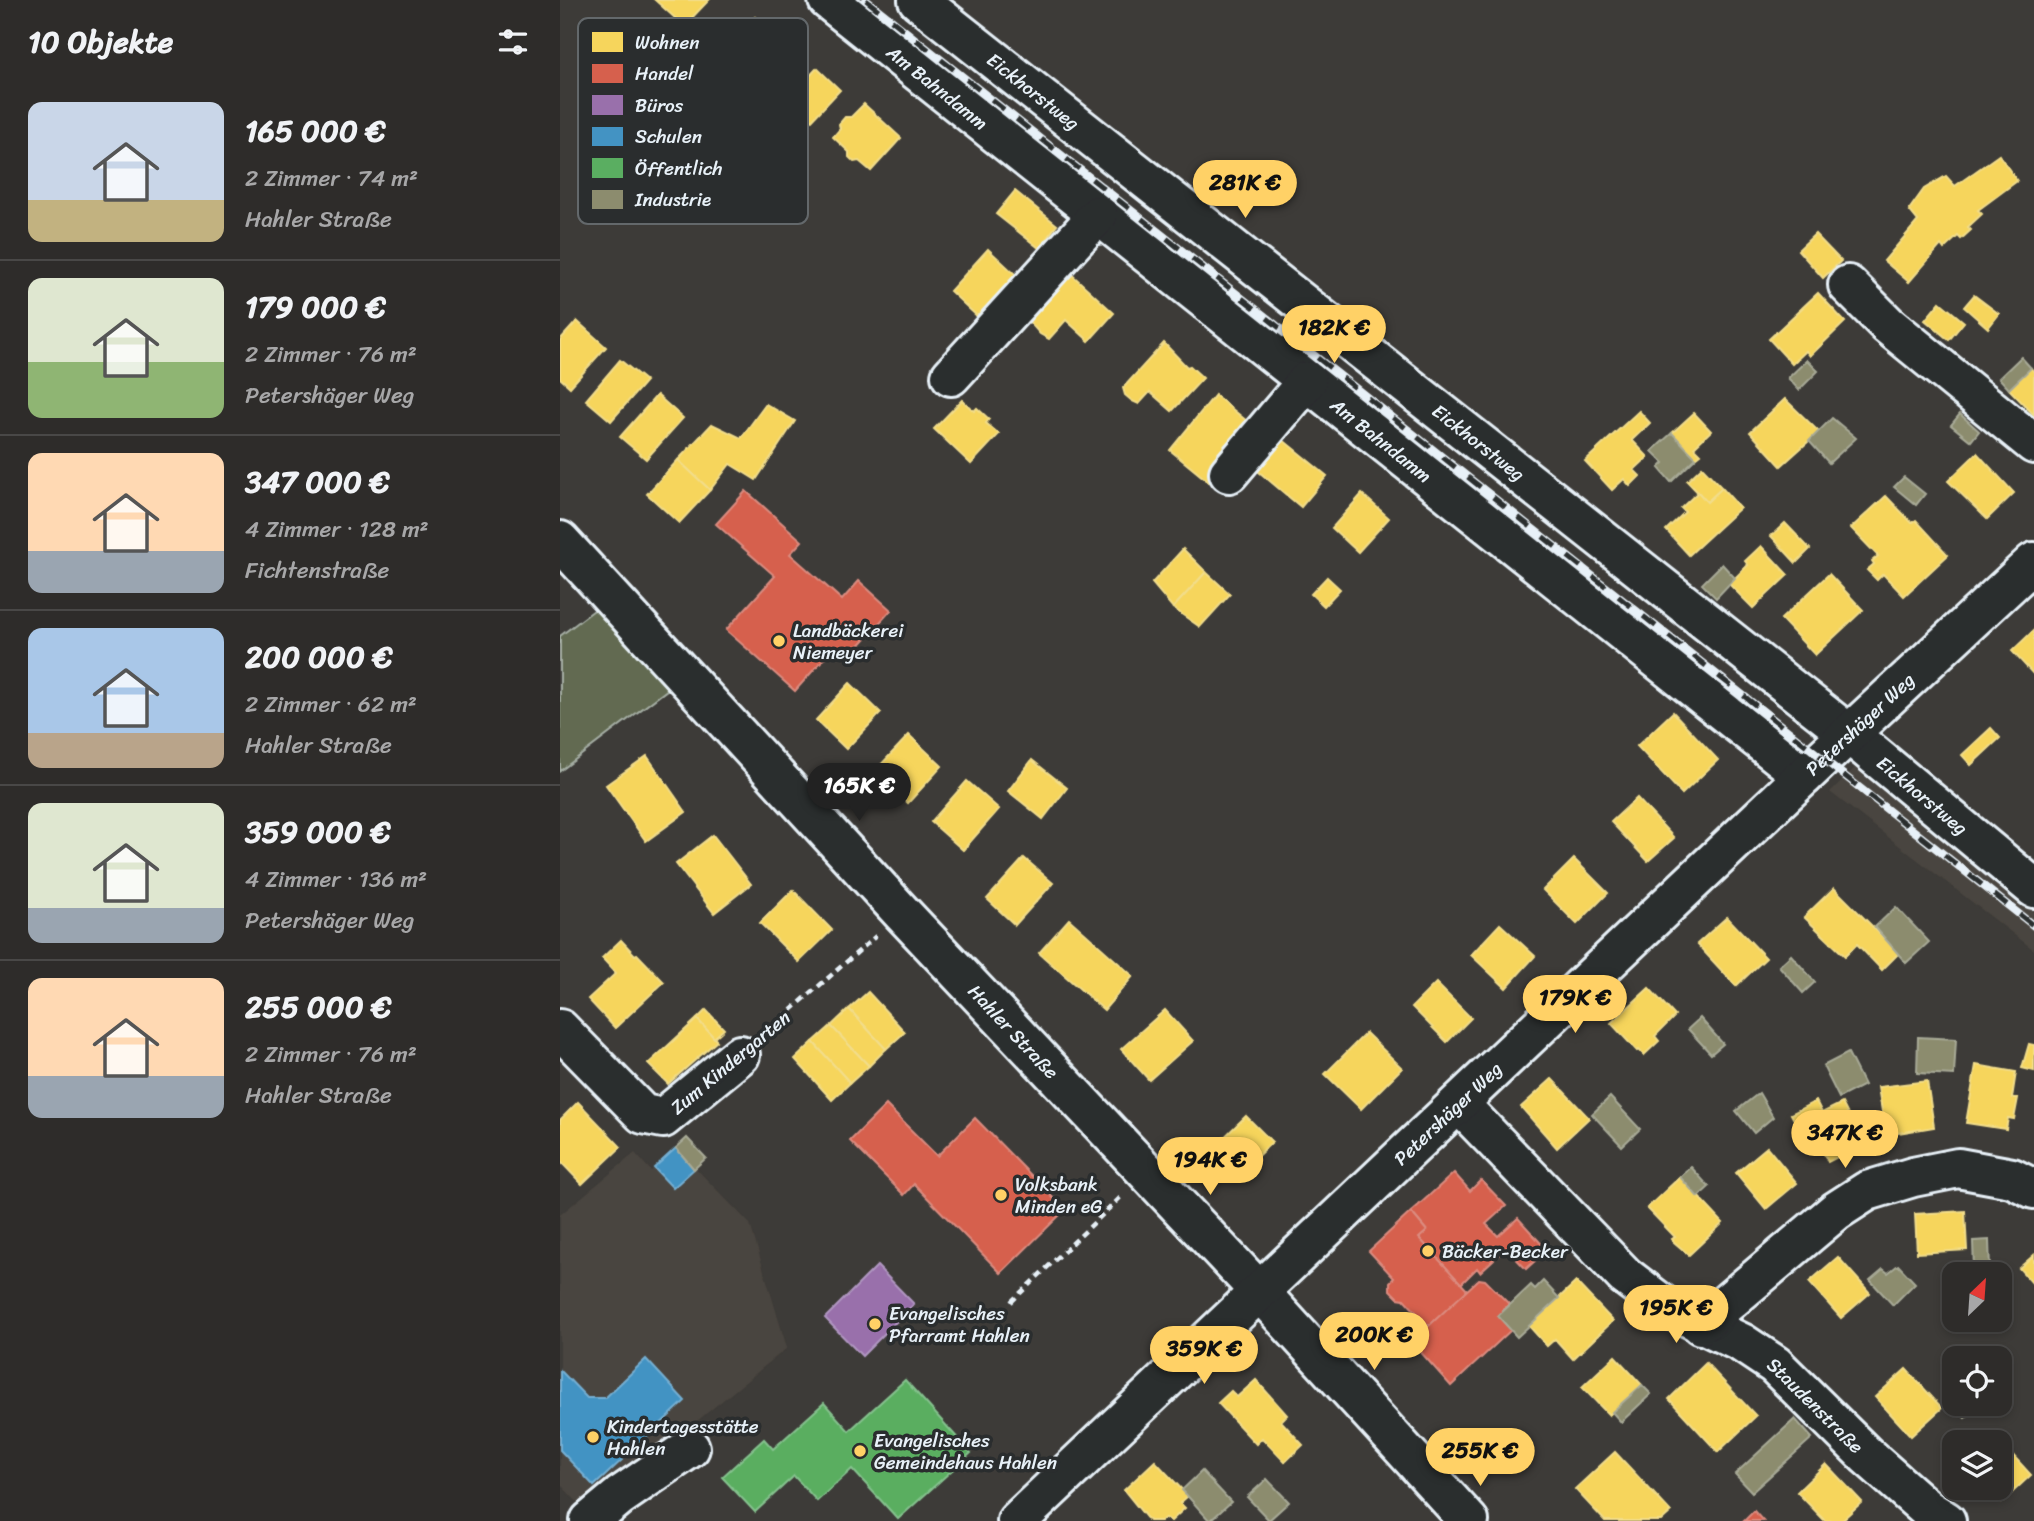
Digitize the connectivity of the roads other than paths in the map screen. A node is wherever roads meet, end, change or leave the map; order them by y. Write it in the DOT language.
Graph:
graph roads {
  1 [pos="828,0"];
  2 [pos="918,0"];
  3 [pos="1098,215"];
  4 [pos="1848,285"];
  5 [pos="951,376"];
  6 [pos="1307,381"];
  7 [pos="2034,444"];
  8 [pos="1229,473"];
  9 [pos="560,541"];
  10 [pos="2034,562"];
  11 [pos="1849,734"];
  12 [pos="1804,776"];
  13 [pos="2034,888"];
  14 [pos="560,1030"];
  15 [pos="740,1055"];
  16 [pos="1459,1104"];
  17 [pos="2034,1189"];
  18 [pos="1259,1292"];
  19 [pos="1701,1325"];
  20 [pos="690,1448"];
  21 [pos="560,1515"];
  22 [pos="566,1521"];
  23 [pos="590,1521"];
  24 [pos="1017,1521"];
  25 [pos="1469,1521"];
  26 [pos="1946,1521"];
  1 -- 3 [label="street, Am Bahndamm"];
  2 -- 11 [label="street, Eickhorstweg"];
  3 -- 5 [label="street"];
  3 -- 6 [label="street, Am Bahndamm"];
  4 -- 7 [label="street"];
  6 -- 8 [label="street"];
  6 -- 12 [label="street, Am Bahndamm"];
  9 -- 18 [label="street, Hahler Straße"];
  10 -- 11 [label="street, Petershäger Weg"];
  11 -- 12 [label="street, Petershäger Weg"];
  11 -- 13 [label="street, Eickhorstweg"];
  12 -- 16 [label="street, Petershäger Weg"];
  14 -- 15 [label="street, Zum Kindergarten"];
  16 -- 18 [label="street, Petershäger Weg"];
  16 -- 19 [label="street, Staudenstraße"];
  17 -- 19 [label="street"];
  18 -- 24 [label="street, Petershäger Weg"];
  18 -- 25 [label="street, Hahler Straße"];
  19 -- 26 [label="street, Staudenstraße"];
  20 -- 23 [label="street"];
  21 -- 22 [label="street"];
}
